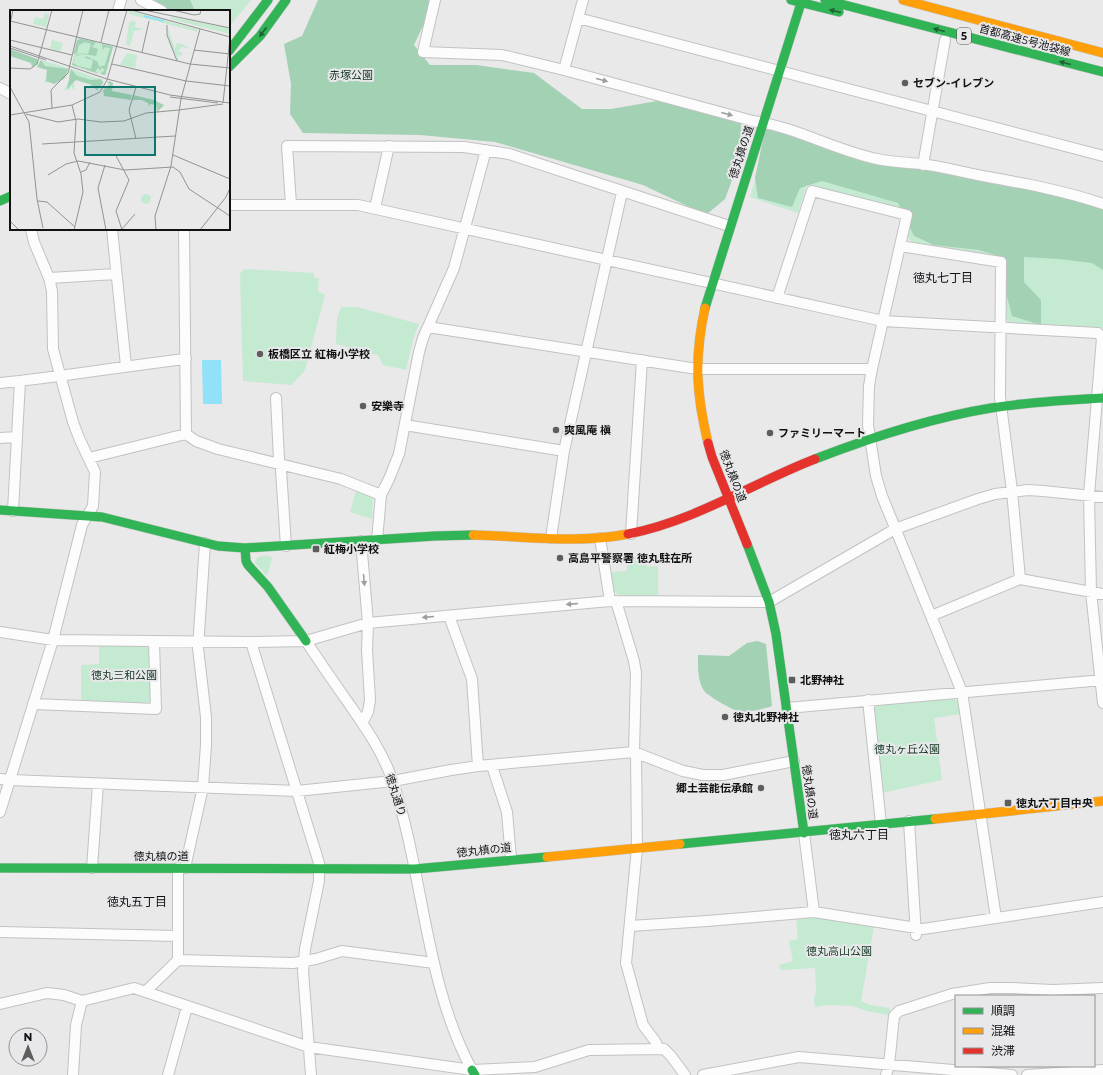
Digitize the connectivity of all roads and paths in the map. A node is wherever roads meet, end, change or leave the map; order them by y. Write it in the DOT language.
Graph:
graph roads {
  1 [pos="121,0"];
  2 [pos="141,0"];
  3 [pos="268,0"];
  4 [pos="286,0"];
  5 [pos="435,0"];
  6 [pos="583,0"];
  7 [pos="791,0"];
  8 [pos="825,0"];
  9 [pos="860,0"];
  10 [pos="903,0"];
  11 [pos="801,3"];
  12 [pos="941,5"];
  13 [pos="118,10"];
  14 [pos="160,10"];
  15 [pos="578,18"];
  16 [pos="945,40"];
  17 [pos="230,50"];
  18 [pos="1103,53"];
  19 [pos="1103,64"];
  20 [pos="230,67"];
  21 [pos="564,70"];
  22 [pos="779,72"];
  23 [pos="1103,72"];
  24 [pos="1103,81"];
  25 [pos="0,88"];
  26 [pos="10,93"];
  27 [pos="933,112"];
  28 [pos="763,122"];
  29 [pos="389,146"];
  30 [pos="486,150"];
  31 [pos="1103,156"];
  32 [pos="923,164"];
  33 [pos="622,192"];
  34 [pos="10,196"];
  35 [pos="0,201"];
  36 [pos="291,204"];
  37 [pos="1103,204"];
  38 [pos="230,205"];
  39 [pos="375,208"];
  40 [pos="729,226"];
  41 [pos="464,228"];
  42 [pos="31,230"];
  43 [pos="112,230"];
  44 [pos="184,230"];
  45 [pos="900,246"];
  46 [pos="607,259"];
  47 [pos="116,274"];
  48 [pos="49,278"];
  49 [pos="711,283"];
  50 [pos="777,298"];
  51 [pos="883,321"];
  52 [pos="428,327"];
  53 [pos="1001,328"];
  54 [pos="586,351"];
  55 [pos="186,359"];
  56 [pos="642,360"];
  57 [pos="126,366"];
  58 [pos="697,369"];
  59 [pos="872,369"];
  60 [pos="61,376"];
  61 [pos="20,381"];
  62 [pos="0,384"];
  63 [pos="276,398"];
  64 [pos="1100,398"];
  65 [pos="1001,406"];
  66 [pos="405,425"];
  67 [pos="186,434"];
  68 [pos="17,437"];
  69 [pos="0,438"];
  70 [pos="870,438"];
  71 [pos="564,451"];
  72 [pos="89,458"];
  73 [pos="280,464"];
  74 [pos="1012,491"];
  75 [pos="381,495"];
  76 [pos="1089,495"];
  77 [pos="1103,497"];
  78 [pos="729,498"];
  79 [pos="0,510"];
  80 [pos="13,511"];
  81 [pos="88,516"];
  82 [pos="895,529"];
  83 [pos="631,534"];
  84 [pos="551,538"];
  85 [pos="600,538"];
  86 [pos="377,540"];
  87 [pos="361,541"];
  88 [pos="205,543"];
  89 [pos="286,546"];
  90 [pos="245,548"];
  91 [pos="1020,579"];
  92 [pos="1091,592"];
  93 [pos="1103,594"];
  94 [pos="613,601"];
  95 [pos="769,602"];
  96 [pos="449,616"];
  97 [pos="931,616"];
  98 [pos="368,623"];
  99 [pos="0,632"];
  100 [pos="53,640"];
  101 [pos="306,641"];
  102 [pos="154,642"];
  103 [pos="198,642"];
  104 [pos="251,642"];
  105 [pos="1102,681"];
  106 [pos="962,692"];
  107 [pos="868,700"];
  108 [pos="1103,703"];
  109 [pos="33,704"];
  110 [pos="787,708"];
  111 [pos="362,723"];
  112 [pos="635,752"];
  113 [pos="794,761"];
  114 [pos="478,766"];
  115 [pos="492,766"];
  116 [pos="5,780"];
  117 [pos="393,781"];
  118 [pos="98,784"];
  119 [pos="203,788"];
  120 [pos="297,791"];
  121 [pos="1103,801"];
  122 [pos="0,812"];
  123 [pos="980,814"];
  124 [pos="910,821"];
  125 [pos="881,824"];
  126 [pos="804,833"];
  127 [pos="637,848"];
  128 [pos="511,859"];
  129 [pos="0,868"];
  130 [pos="92,868"];
  131 [pos="182,868"];
  132 [pos="319,868"];
  133 [pos="415,869"];
  134 [pos="1103,902"];
  135 [pos="814,912"];
  136 [pos="996,918"];
  137 [pos="630,926"];
  138 [pos="0,932"];
  139 [pos="916,932"];
  140 [pos="178,936"];
  141 [pos="178,960"];
  142 [pos="304,961"];
  143 [pos="434,963"];
  144 [pos="1103,988"];
  145 [pos="145,992"];
  146 [pos="82,1001"];
  147 [pos="0,1004"];
  148 [pos="187,1007"];
  149 [pos="309,1047"];
  150 [pos="659,1049"];
  151 [pos="889,1065"];
  152 [pos="1103,1070"];
  153 [pos="474,1073"];
  154 [pos="73,1075"];
  155 [pos="168,1075"];
  156 [pos="311,1075"];
  157 [pos="685,1075"];
  158 [pos="703,1075"];
  159 [pos="886,1075"];
  160 [pos="1012,1075"];
  161 [pos="1027,1075"];
  1 -- 13 [label="street"];
  2 -- 14 [label="street"];
  3 -- 17 [label="main road"];
  4 -- 20 [label="main road, one-way"];
  5 -- 21 [label="street"];
  6 -- 15 [label="street"];
  7 -- 11 [label="main road"];
  23 -- 8 [label="main road, 首都高速5号池袋線 / 5, one-way"];
  9 -- 19 [label="main road, 首都高速5号池袋線 / 5"];
  10 -- 12 [label="main road"];
  16 -- 11 [label="main road, one-way"];
  11 -- 22 [label="main road, 徳丸槙の道"];
  12 -- 18 [label="main road"];
  15 -- 21 [label="street"];
  15 -- 22 [label="street"];
  16 -- 24 [label="main road"];
  16 -- 27 [label="street"];
  21 -- 28 [label="street, one-way"];
  22 -- 27 [label="street"];
  22 -- 28 [label="main road, 徳丸槙の道"];
  25 -- 26 [label="street"];
  27 -- 31 [label="street"];
  27 -- 32 [label="street"];
  28 -- 32 [label="street"];
  28 -- 40 [label="main road, 徳丸槙の道"];
  29 -- 30 [label="street"];
  29 -- 36 [label="street"];
  29 -- 39 [label="street"];
  30 -- 33 [label="street"];
  30 -- 41 [label="street"];
  32 -- 37 [label="street"];
  33 -- 40 [label="street"];
  33 -- 46 [label="street"];
  34 -- 35 [label="main road"];
  36 -- 38 [label="street"];
  36 -- 39 [label="street"];
  39 -- 41 [label="street"];
  40 -- 49 [label="main road, 徳丸槙の道"];
  41 -- 46 [label="street"];
  41 -- 52 [label="street"];
  42 -- 48 [label="street"];
  43 -- 47 [label="street"];
  44 -- 55 [label="street"];
  45 -- 50 [label="street"];
  45 -- 51 [label="street"];
  45 -- 53 [label="street"];
  46 -- 49 [label="street"];
  46 -- 54 [label="street"];
  47 -- 48 [label="street"];
  47 -- 57 [label="street"];
  48 -- 60 [label="street"];
  49 -- 50 [label="street"];
  49 -- 58 [label="main road, 徳丸槙の道"];
  50 -- 51 [label="street"];
  51 -- 53 [label="street"];
  51 -- 59 [label="street"];
  52 -- 54 [label="street"];
  52 -- 66 [label="street"];
  53 -- 64 [label="street"];
  53 -- 65 [label="street"];
  54 -- 56 [label="street"];
  54 -- 71 [label="street"];
  55 -- 57 [label="street"];
  55 -- 67 [label="street"];
  56 -- 58 [label="street"];
  56 -- 83 [label="street"];
  57 -- 60 [label="street"];
  58 -- 59 [label="street"];
  58 -- 78 [label="main road, 徳丸槙の道"];
  59 -- 70 [label="street"];
  60 -- 61 [label="street"];
  60 -- 72 [label="street"];
  61 -- 62 [label="street"];
  61 -- 68 [label="street"];
  63 -- 73 [label="street"];
  64 -- 65 [label="main road"];
  64 -- 76 [label="street"];
  65 -- 70 [label="main road"];
  65 -- 74 [label="street"];
  66 -- 71 [label="street"];
  66 -- 75 [label="street"];
  67 -- 72 [label="street"];
  67 -- 73 [label="street"];
  68 -- 69 [label="street"];
  68 -- 80 [label="street"];
  70 -- 78 [label="main road"];
  70 -- 82 [label="street"];
  71 -- 84 [label="street"];
  72 -- 81 [label="street"];
  73 -- 75 [label="street"];
  73 -- 89 [label="street"];
  74 -- 76 [label="street"];
  74 -- 82 [label="street"];
  74 -- 91 [label="street"];
  75 -- 86 [label="street"];
  76 -- 77 [label="street"];
  76 -- 92 [label="street"];
  78 -- 83 [label="main road"];
  78 -- 95 [label="main road, 徳丸槙の道"];
  79 -- 80 [label="main road"];
  80 -- 81 [label="main road"];
  81 -- 88 [label="main road"];
  81 -- 100 [label="street"];
  82 -- 95 [label="street"];
  82 -- 97 [label="street"];
  83 -- 85 [label="main road"];
  84 -- 85 [label="main road"];
  84 -- 86 [label="main road"];
  85 -- 94 [label="street"];
  86 -- 87 [label="main road"];
  87 -- 89 [label="main road"];
  87 -- 98 [label="street, one-way"];
  88 -- 90 [label="main road"];
  88 -- 103 [label="street"];
  89 -- 90 [label="main road"];
  90 -- 101 [label="main road, 徳丸通り"];
  91 -- 92 [label="street"];
  91 -- 97 [label="street"];
  92 -- 93 [label="street"];
  92 -- 105 [label="street"];
  94 -- 95 [label="street"];
  94 -- 96 [label="street, one-way"];
  94 -- 112 [label="street"];
  95 -- 110 [label="main road, 徳丸槙の道"];
  96 -- 98 [label="street, one-way"];
  96 -- 114 [label="street"];
  97 -- 106 [label="street"];
  98 -- 101 [label="street"];
  98 -- 111 [label="street"];
  99 -- 100 [label="street"];
  100 -- 102 [label="street"];
  100 -- 109 [label="street"];
  101 -- 104 [label="street"];
  101 -- 111 [label="street, 徳丸通り"];
  102 -- 103 [label="street"];
  102 -- 109 [label="street"];
  103 -- 104 [label="street"];
  103 -- 119 [label="street"];
  104 -- 120 [label="street"];
  105 -- 106 [label="street"];
  105 -- 108 [label="street"];
  106 -- 107 [label="street"];
  106 -- 123 [label="street"];
  107 -- 110 [label="street"];
  107 -- 125 [label="street"];
  109 -- 116 [label="street"];
  110 -- 113 [label="main road, 徳丸槙の道"];
  111 -- 117 [label="street, 徳丸通り"];
  112 -- 113 [label="street"];
  112 -- 115 [label="street"];
  112 -- 127 [label="street"];
  113 -- 126 [label="main road, 徳丸槙の道"];
  114 -- 115 [label="street"];
  114 -- 117 [label="street"];
  115 -- 128 [label="street"];
  116 -- 118 [label="street"];
  116 -- 122 [label="street"];
  117 -- 120 [label="street"];
  117 -- 133 [label="street, 徳丸通り"];
  118 -- 119 [label="street"];
  118 -- 130 [label="street"];
  119 -- 120 [label="street"];
  119 -- 131 [label="street"];
  120 -- 132 [label="street"];
  121 -- 123 [label="main road"];
  123 -- 124 [label="main road"];
  123 -- 136 [label="street"];
  124 -- 125 [label="main road"];
  124 -- 139 [label="street"];
  125 -- 126 [label="main road"];
  126 -- 127 [label="main road, 徳丸槙の道"];
  126 -- 135 [label="street"];
  127 -- 128 [label="main road, 徳丸槙の道"];
  127 -- 137 [label="street"];
  128 -- 133 [label="main road, 徳丸槙の道"];
  129 -- 130 [label="main road, 徳丸槙の道"];
  130 -- 131 [label="main road, 徳丸槙の道"];
  131 -- 132 [label="main road, 徳丸槙の道"];
  131 -- 140 [label="street"];
  132 -- 133 [label="main road, 徳丸槙の道"];
  132 -- 142 [label="street"];
  133 -- 143 [label="street, 徳丸通り"];
  134 -- 136 [label="street"];
  135 -- 137 [label="street"];
  135 -- 139 [label="street"];
  136 -- 139 [label="street"];
  137 -- 150 [label="street"];
  138 -- 140 [label="street"];
  140 -- 141 [label="street"];
  141 -- 142 [label="street"];
  141 -- 145 [label="street"];
  142 -- 143 [label="street"];
  142 -- 149 [label="street"];
  143 -- 153 [label="street, 徳丸通り"];
  144 -- 151 [label="street"];
  145 -- 146 [label="street"];
  145 -- 148 [label="street"];
  146 -- 147 [label="street"];
  146 -- 154 [label="street"];
  148 -- 149 [label="street"];
  148 -- 155 [label="street"];
  149 -- 153 [label="street"];
  149 -- 156 [label="street"];
  150 -- 153 [label="street"];
  150 -- 157 [label="street"];
  151 -- 158 [label="street"];
  151 -- 159 [label="street"];
  151 -- 160 [label="street"];
  152 -- 161 [label="street"];
}
